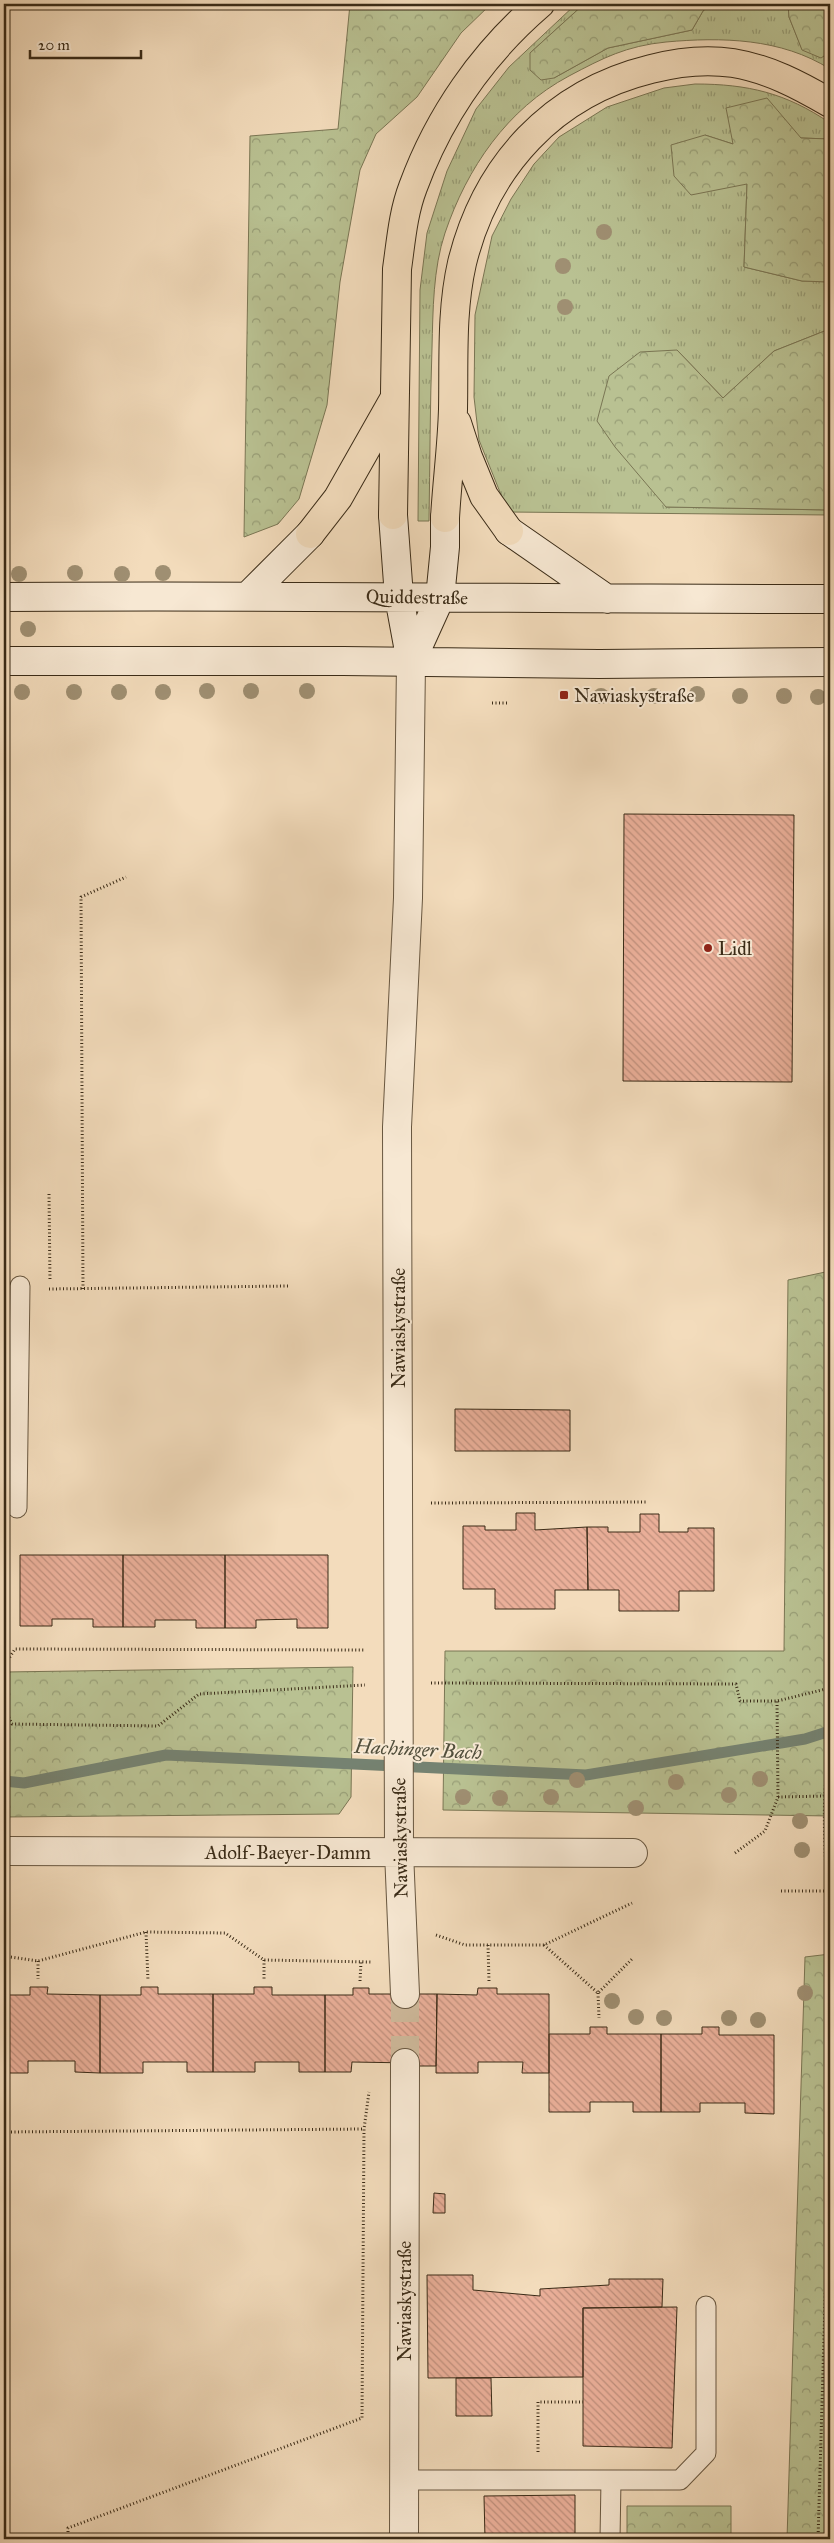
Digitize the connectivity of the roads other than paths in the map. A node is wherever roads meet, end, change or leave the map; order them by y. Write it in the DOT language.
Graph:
graph roads {
  1 [pos="540,4"];
  2 [pos="830,103"];
  3 [pos="393,400"];
  4 [pos="453,410"];
  5 [pos="393,515"];
  6 [pos="445,518"];
  7 [pos="509,531"];
  8 [pos="310,534"];
  9 [pos="249,595"];
  10 [pos="399,596"];
  11 [pos="4,597"];
  12 [pos="440,598"];
  13 [pos="608,599"];
  14 [pos="830,599"];
  15 [pos="4,661"];
  16 [pos="411,662"];
  17 [pos="830,662"];
  18 [pos="20,1286"];
  19 [pos="17,1508"];
  20 [pos="4,1852"];
  21 [pos="399,1852"];
  22 [pos="633,1853"];
  23 [pos="405,1994"];
  24 [pos="405,2063"];
  25 [pos="706,2306"];
  26 [pos="404,2480"];
  27 [pos="610,2480"];
  28 [pos="404,2539"];
  29 [pos="610,2539"];
  1 -- 3 [label="highway"];
  2 -- 4 [label="highway"];
  3 -- 5 [label="highway"];
  3 -- 8 [label="highway"];
  4 -- 6 [label="highway"];
  4 -- 7 [label="highway"];
  5 -- 10 [label="street"];
  6 -- 12 [label="street"];
  7 -- 13 [label="street"];
  8 -- 9 [label="street"];
  9 -- 10 [label="street, Quiddestraße"];
  9 -- 11 [label="street, Quiddestraße"];
  10 -- 12 [label="street, Quiddestraße"];
  10 -- 16 [label="street"];
  12 -- 13 [label="street, Quiddestraße"];
  12 -- 16 [label="street"];
  13 -- 14 [label="street, Quiddestraße"];
  15 -- 16 [label="street"];
  16 -- 17 [label="street"];
  16 -- 21 [label="street, Nawiaskystraße"];
  18 -- 19 [label="lane"];
  20 -- 21 [label="street, Adolf-Baeyer-Damm"];
  21 -- 22 [label="street, Adolf-Baeyer-Damm"];
  21 -- 23 [label="street, Nawiaskystraße"];
  24 -- 26 [label="street, Nawiaskystraße"];
  25 -- 27 [label="lane"];
  26 -- 27 [label="lane"];
  26 -- 28 [label="street, Nawiaskystraße"];
  27 -- 29 [label="lane"];
}
